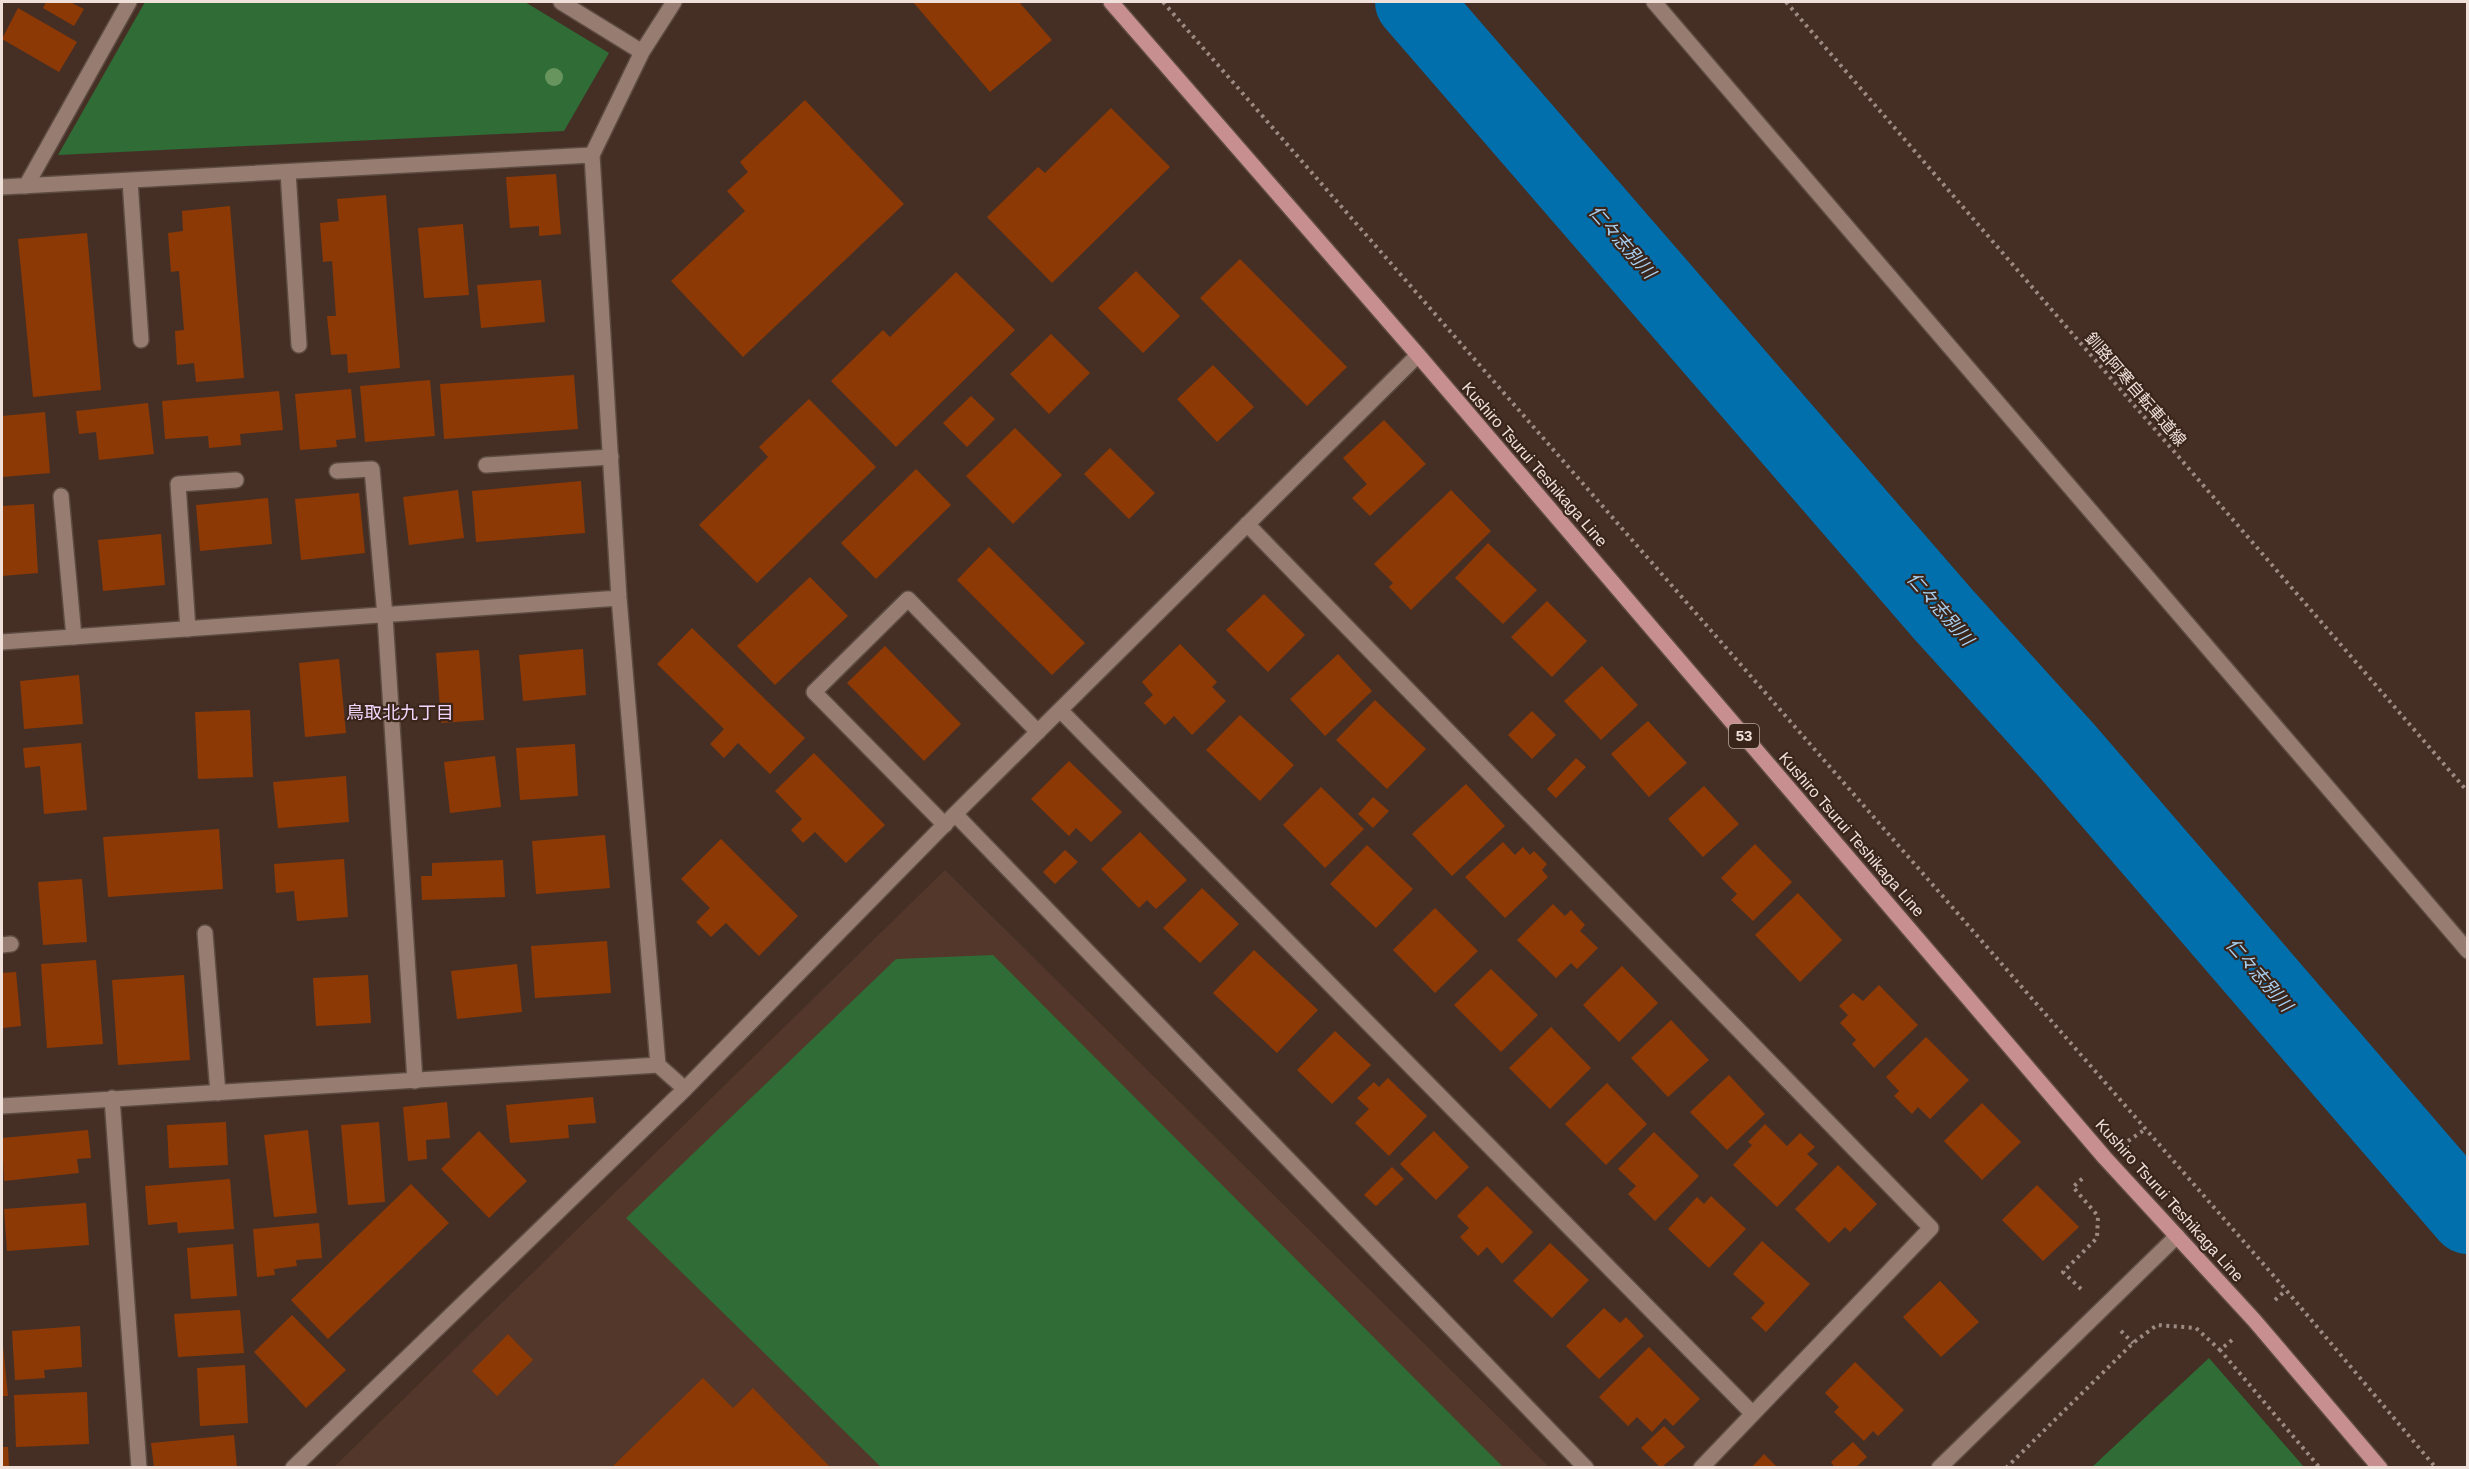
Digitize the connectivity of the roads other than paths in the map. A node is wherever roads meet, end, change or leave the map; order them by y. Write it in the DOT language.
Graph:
graph roads {
  1 [pos="129,2"];
  2 [pos="561,2"];
  3 [pos="675,2"];
  4 [pos="1111,2"];
  5 [pos="1654,2"];
  6 [pos="642,52"];
  7 [pos="592,155"];
  8 [pos="288,172"];
  9 [pos="130,181"];
  10 [pos="26,186"];
  11 [pos="2,187"];
  12 [pos="141,340"];
  13 [pos="299,345"];
  14 [pos="1418,355"];
  15 [pos="611,457"];
  16 [pos="486,465"];
  17 [pos="337,471"];
  18 [pos="236,480"];
  19 [pos="61,496"];
  20 [pos="1247,524"];
  21 [pos="619,598"];
  22 [pos="385,616"];
  23 [pos="188,629"];
  24 [pos="74,637"];
  25 [pos="2,642"];
  26 [pos="1060,710"];
  27 [pos="1038,732"];
  28 [pos="950,819"];
  29 [pos="205,933"];
  30 [pos="2468,951"];
  31 [pos="658,1065"];
  32 [pos="415,1081"];
  33 [pos="685,1089"];
  34 [pos="218,1093"];
  35 [pos="112,1098"];
  36 [pos="2,1106"];
  37 [pos="2177,1236"];
  38 [pos="1753,1414"];
  39 [pos="139,1467"];
  40 [pos="293,1467"];
  41 [pos="1586,1467"];
  42 [pos="1701,1467"];
  43 [pos="1939,1467"];
  44 [pos="2380,1467"];
  1 -- 10 [label="street"];
  2 -- 6 [label="street"];
  3 -- 6 [label="street"];
  4 -- 14 [label="main road, Kushiro Tsurui Teshikaga Line / 53"];
  5 -- 30 [label="street"];
  6 -- 7 [label="street"];
  7 -- 8 [label="street"];
  7 -- 15 [label="street"];
  8 -- 9 [label="street"];
  8 -- 13 [label="street"];
  9 -- 10 [label="street"];
  9 -- 12 [label="street"];
  10 -- 11 [label="street"];
  14 -- 20 [label="street"];
  14 -- 37 [label="main road, Kushiro Tsurui Teshikaga Line / 53"];
  15 -- 16 [label="street"];
  15 -- 21 [label="street"];
  17 -- 22 [label="street"];
  18 -- 23 [label="street"];
  19 -- 24 [label="street"];
  20 -- 26 [label="street"];
  20 -- 38 [label="street"];
  21 -- 22 [label="street"];
  21 -- 31 [label="street"];
  22 -- 23 [label="street"];
  22 -- 32 [label="street"];
  23 -- 24 [label="street"];
  24 -- 25 [label="street"];
  26 -- 27 [label="street"];
  26 -- 38 [label="street"];
  27 -- 28 [label="street"];
  27 -- 28 [label="street"];
  28 -- 33 [label="street"];
  28 -- 41 [label="street"];
  29 -- 34 [label="street"];
  31 -- 32 [label="street"];
  31 -- 33 [label="street"];
  32 -- 34 [label="street"];
  33 -- 40 [label="street"];
  34 -- 35 [label="street"];
  35 -- 36 [label="street"];
  35 -- 39 [label="street"];
  37 -- 43 [label="street"];
  37 -- 44 [label="main road, Kushiro Tsurui Teshikaga Line / 53"];
  38 -- 42 [label="street"];
}
